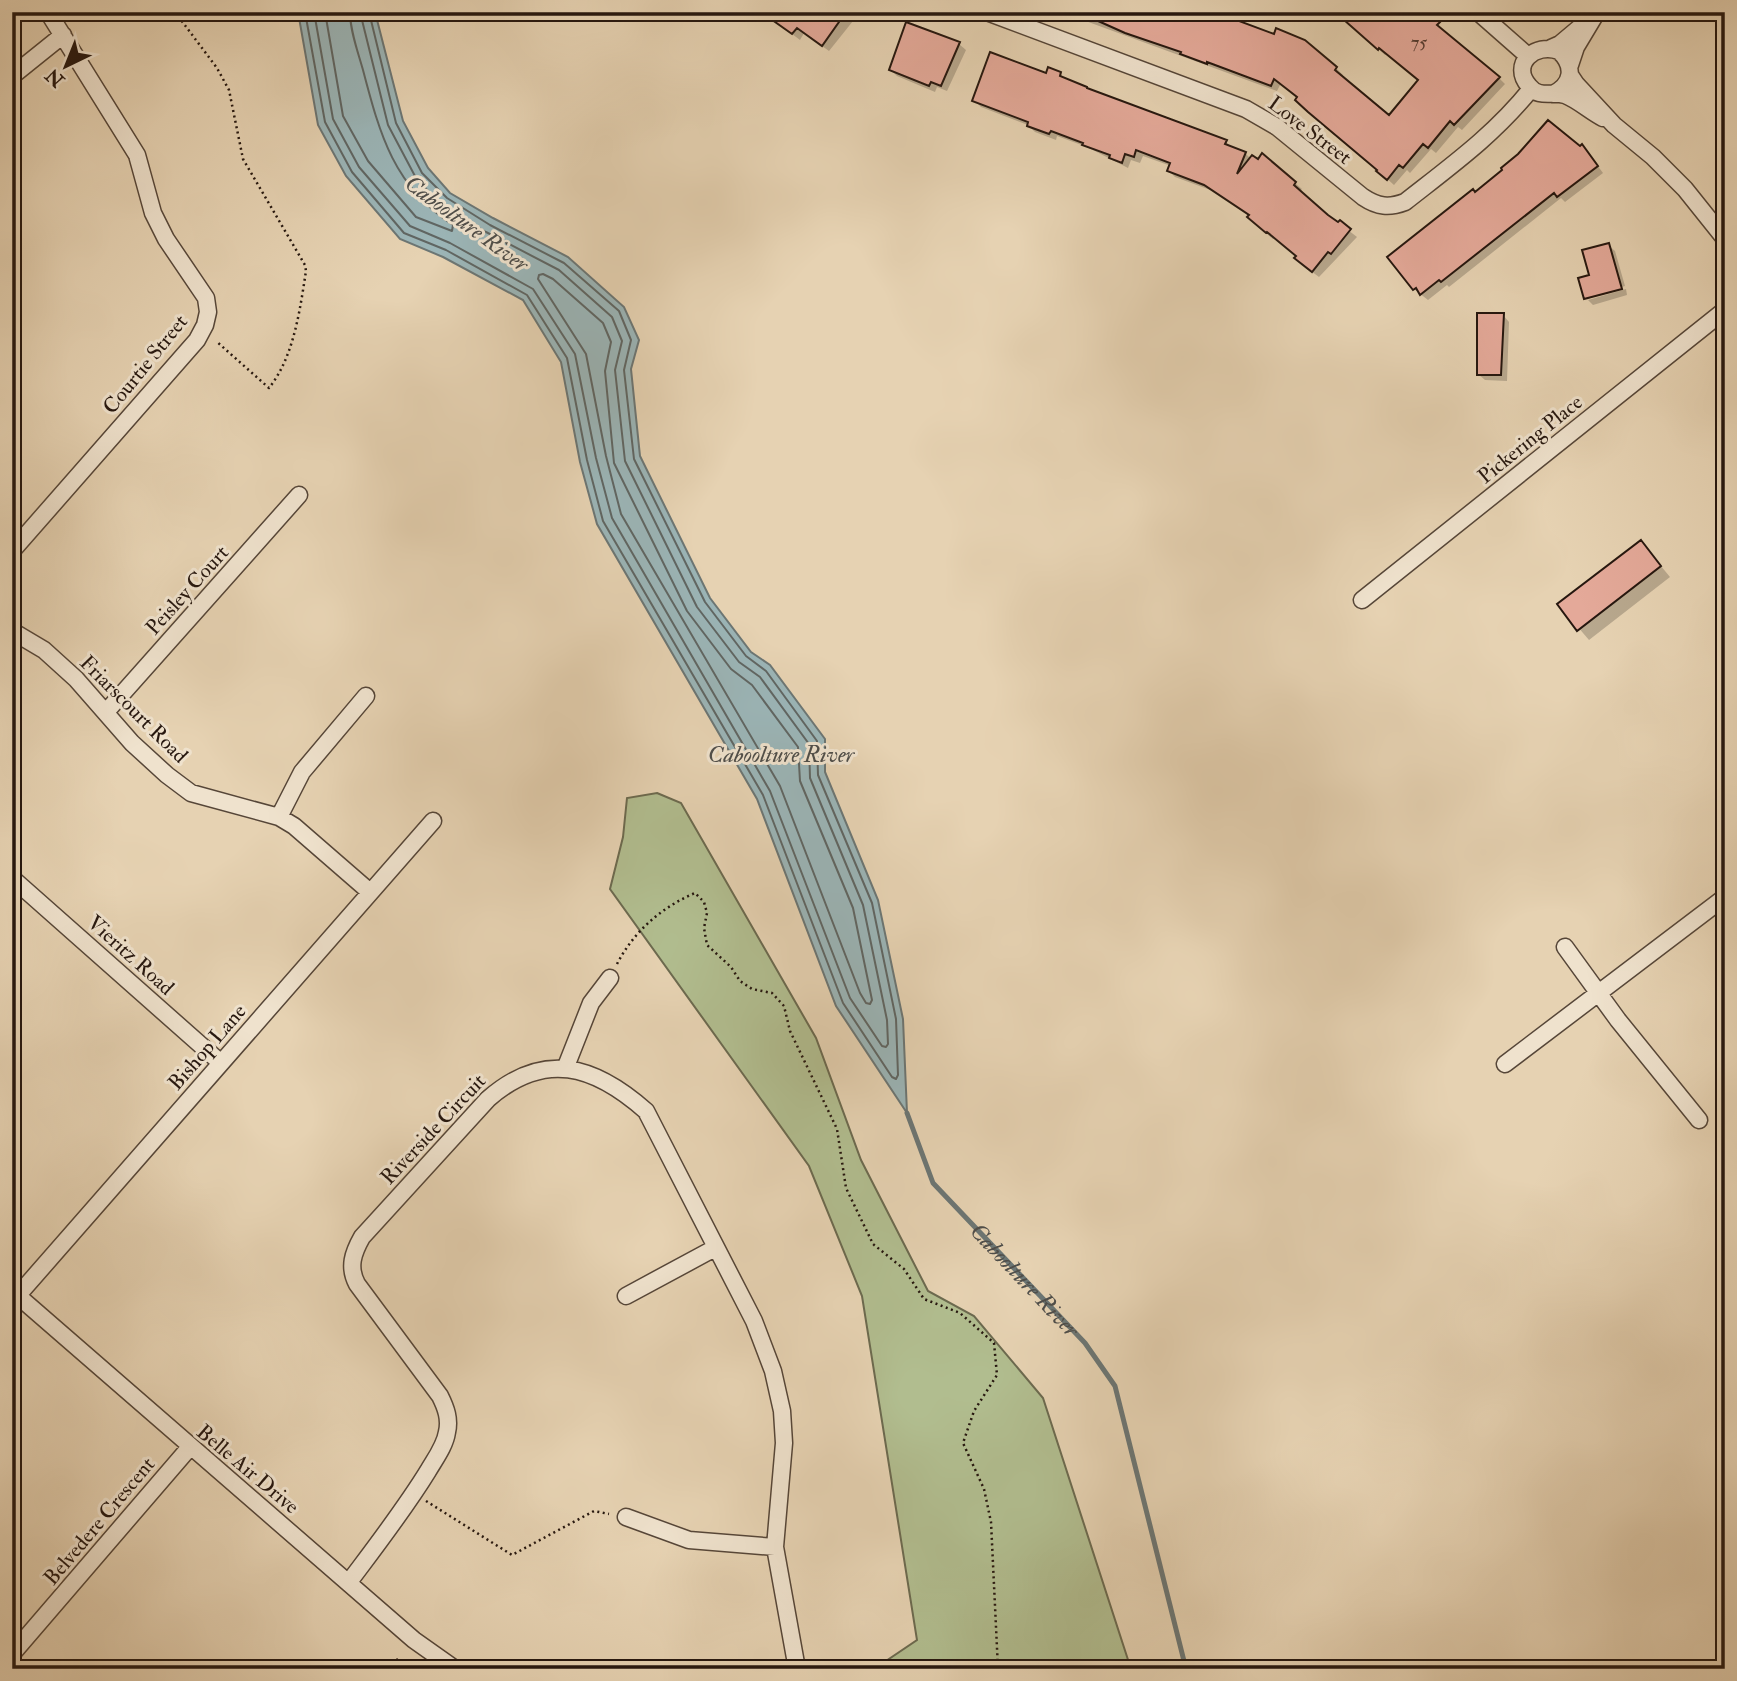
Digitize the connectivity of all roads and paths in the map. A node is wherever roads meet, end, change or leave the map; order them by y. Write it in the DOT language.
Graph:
graph roads {
  1 [pos="48,12"];
  2 [pos="175,12"];
  3 [pos="987,12"];
  4 [pos="1478,12"];
  5 [pos="1595,15"];
  6 [pos="63,35"];
  7 [pos="1551,48"];
  8 [pos="1528,56"];
  9 [pos="1570,70"];
  10 [pos="12,76"];
  11 [pos="1531,89"];
  12 [pos="1553,94"];
  13 [pos="1614,125"];
  14 [pos="1725,239"];
  15 [pos="1725,310"];
  16 [pos="216,341"];
  17 [pos="299,495"];
  18 [pos="12,551"];
  19 [pos="1362,600"];
  20 [pos="12,631"];
  21 [pos="366,696"];
  22 [pos="106,712"];
  23 [pos="279,817"];
  24 [pos="433,821"];
  25 [pos="12,878"];
  26 [pos="370,892"];
  27 [pos="1725,897"];
  28 [pos="1565,947"];
  29 [pos="610,978"];
  30 [pos="1598,993"];
  31 [pos="221,1063"];
  32 [pos="1505,1064"];
  33 [pos="565,1069"];
  34 [pos="1699,1120"];
  35 [pos="715,1248"];
  36 [pos="626,1296"];
  37 [pos="15,1299"];
  38 [pos="190,1447"];
  39 [pos="414,1494"];
  40 [pos="626,1517"];
  41 [pos="775,1547"];
  42 [pos="349,1582"];
  43 [pos="12,1654"];
  44 [pos="400,1656"];
  45 [pos="390,1669"];
  46 [pos="455,1669"];
  47 [pos="797,1669"];
  48 [pos="998,1669"];
  1 -- 6 [label="street"];
  2 -- 16 [label="path"];
  3 -- 11 [label="street, Love Street"];
  4 -- 8 [label="street"];
  5 -- 7 [label="street"];
  5 -- 9 [label="street"];
  6 -- 10 [label="street"];
  6 -- 18 [label="street, Courtie Street"];
  7 -- 8 [label="street"];
  7 -- 9 [label="street"];
  8 -- 11 [label="street"];
  9 -- 12 [label="street"];
  9 -- 13 [label="street"];
  11 -- 12 [label="street"];
  12 -- 13 [label="street"];
  13 -- 14 [label="street"];
  15 -- 19 [label="street, Pickering Place"];
  17 -- 22 [label="street, Peisley Court"];
  20 -- 22 [label="street, Friarscourt Road"];
  21 -- 23 [label="street"];
  22 -- 23 [label="street, Friarscourt Road"];
  23 -- 26 [label="street, Friarscourt Road"];
  24 -- 26 [label="street, Bishop Lane"];
  25 -- 31 [label="street, Vieritz Road"];
  26 -- 31 [label="street, Bishop Lane"];
  27 -- 30 [label="street"];
  28 -- 30 [label="street"];
  29 -- 33 [label="street"];
  29 -- 48 [label="path"];
  30 -- 32 [label="street"];
  30 -- 34 [label="street"];
  31 -- 37 [label="street, Bishop Lane"];
  33 -- 35 [label="street, Riverside Circuit"];
  33 -- 39 [label="street, Riverside Circuit"];
  35 -- 36 [label="street"];
  35 -- 41 [label="street, Riverside Circuit"];
  37 -- 38 [label="street, Belle Air Drive"];
  38 -- 42 [label="street, Belle Air Drive"];
  38 -- 43 [label="street, Belvedere Crescent"];
  39 -- 40 [label="path"];
  39 -- 42 [label="street, Riverside Circuit"];
  40 -- 41 [label="street"];
  41 -- 47 [label="street, Riverside Circuit"];
  42 -- 46 [label="street, Belle Air Drive"];
  44 -- 45 [label="path"];
}
